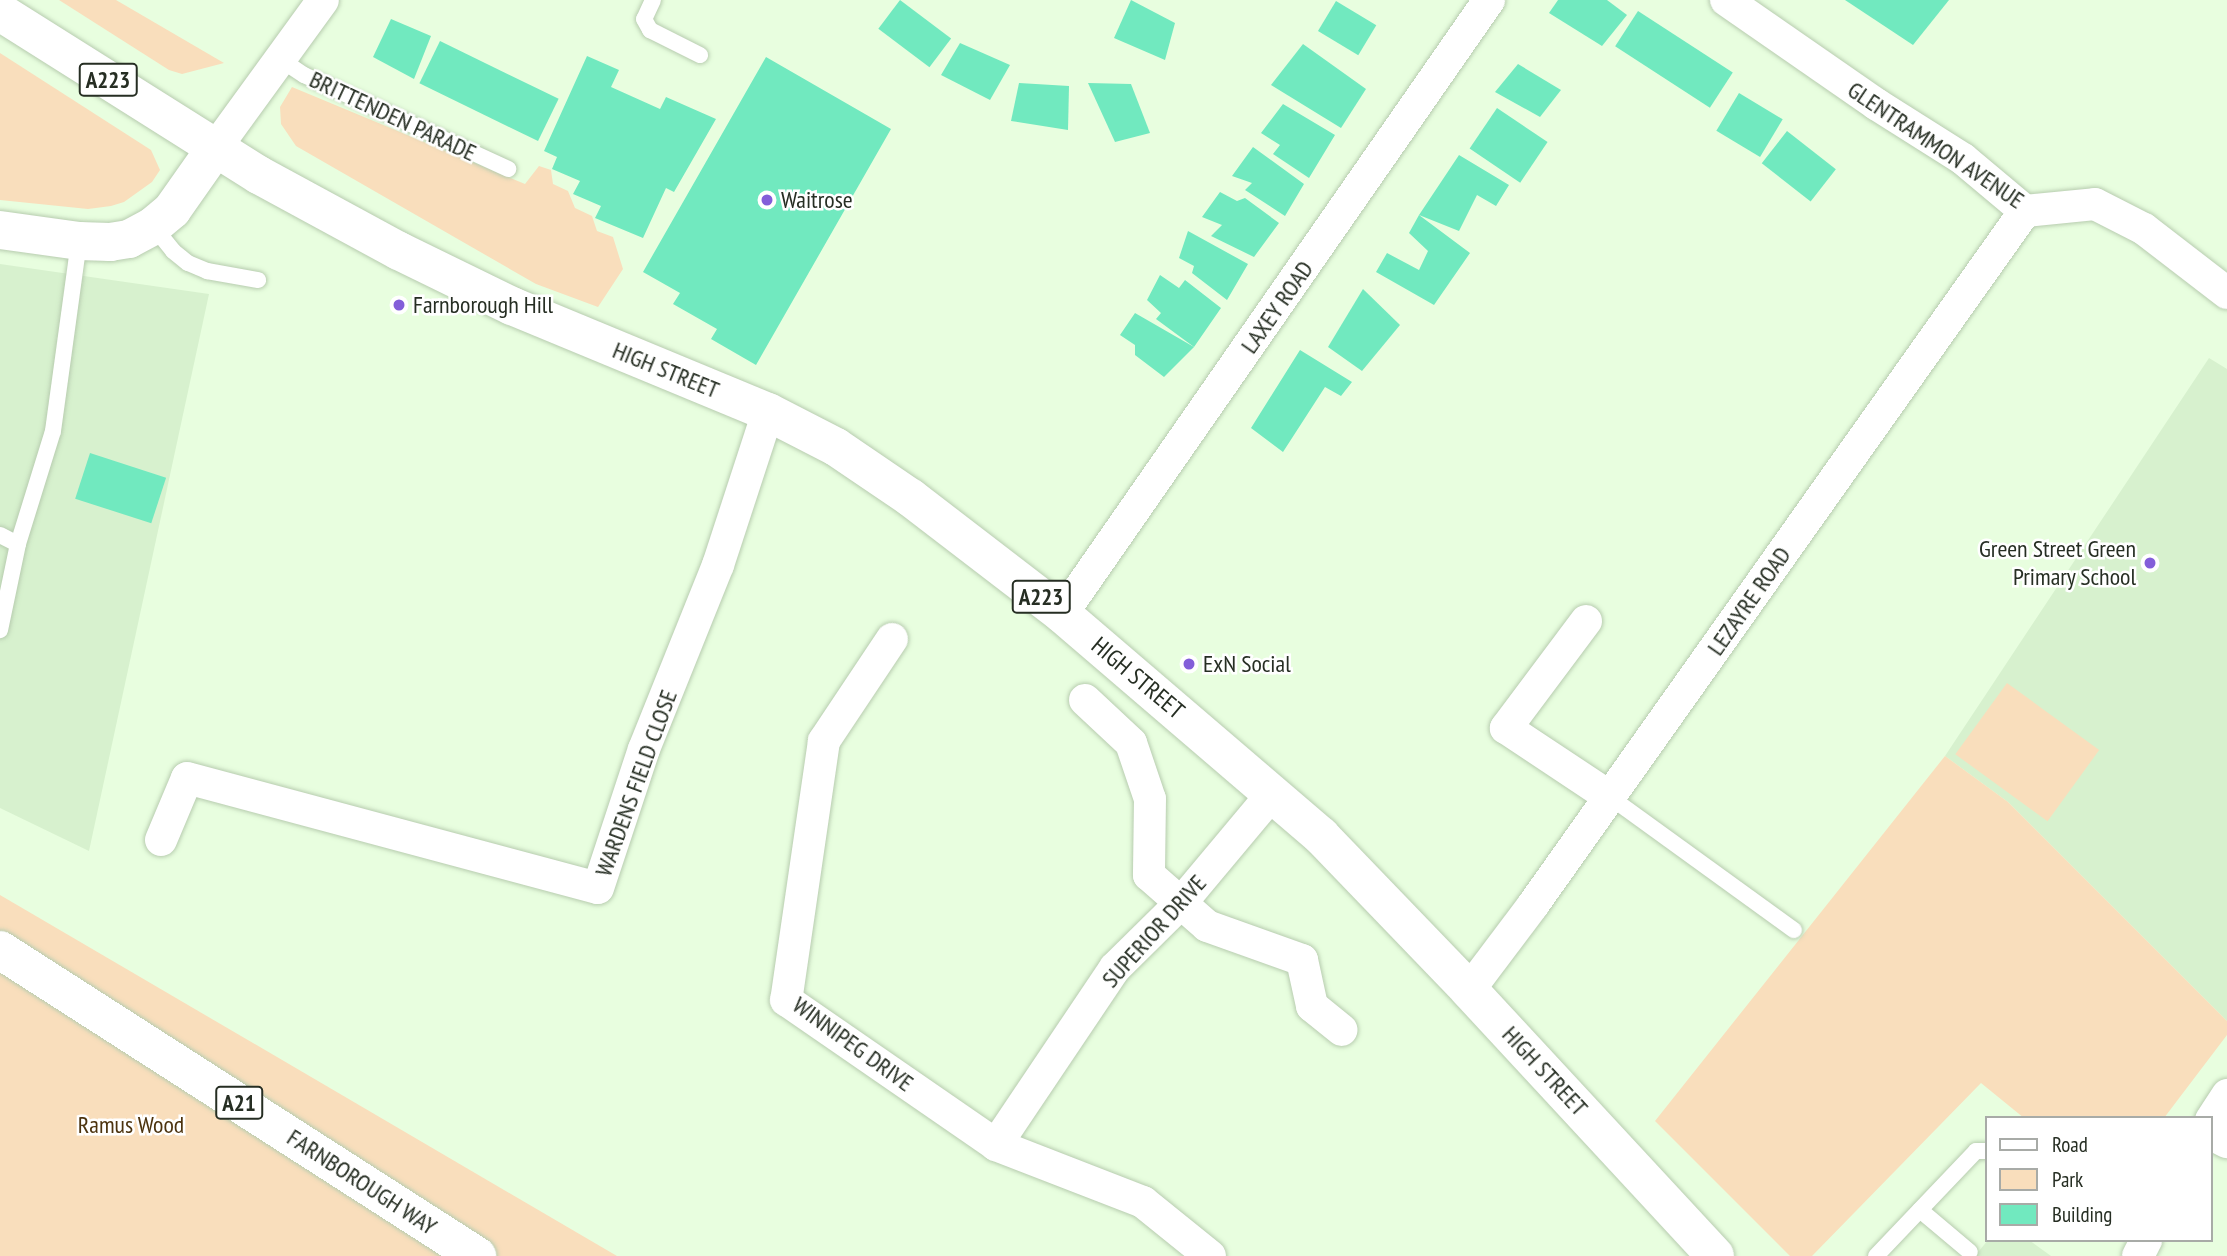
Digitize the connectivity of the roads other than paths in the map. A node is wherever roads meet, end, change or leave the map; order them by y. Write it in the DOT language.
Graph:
graph roads {
  1 [pos="323,0"];
  2 [pos="653,0"];
  3 [pos="1489,0"];
  4 [pos="1726,0"];
  5 [pos="0,12"];
  6 [pos="700,55"];
  7 [pos="280,59"];
  8 [pos="217,146"];
  9 [pos="508,169"];
  10 [pos="2025,211"];
  11 [pos="153,226"];
  12 [pos="0,230"];
  13 [pos="79,241"];
  14 [pos="258,279"];
  15 [pos="2227,293"];
  16 [pos="768,412"];
  17 [pos="0,535"];
  18 [pos="18,544"];
  19 [pos="1062,614"];
  20 [pos="1586,621"];
  21 [pos="0,630"];
  22 [pos="891,639"];
  23 [pos="1085,700"];
  24 [pos="1273,793"];
  25 [pos="1610,797"];
  26 [pos="161,840"];
  27 [pos="1181,903"];
  28 [pos="1794,930"];
  29 [pos="0,950"];
  30 [pos="1469,990"];
  31 [pos="1342,1030"];
  32 [pos="2227,1095"];
  33 [pos="2213,1117"];
  34 [pos="996,1145"];
  35 [pos="1986,1151"];
  36 [pos="1920,1210"];
  37 [pos="1970,1252"];
  38 [pos="477,1256"];
  39 [pos="1210,1256"];
  40 [pos="1715,1256"];
  41 [pos="1877,1256"];
  1 -- 7 [label="street"];
  2 -- 6 [label="lane"];
  3 -- 19 [label="street, LAXEY ROAD"];
  4 -- 10 [label="street, GLENTRAMMON AVENUE"];
  5 -- 8 [label="main road, A223"];
  7 -- 8 [label="street"];
  7 -- 9 [label="lane, BRITTENDEN PARADE"];
  8 -- 11 [label="main road"];
  8 -- 16 [label="main road, HIGH STREET / A223"];
  10 -- 15 [label="street, GLENTRAMMON AVENUE"];
  10 -- 25 [label="street, LEZAYRE ROAD"];
  11 -- 13 [label="main road"];
  11 -- 14 [label="lane"];
  12 -- 13 [label="main road"];
  13 -- 18 [label="lane"];
  16 -- 19 [label="main road, HIGH STREET / A223"];
  16 -- 26 [label="street, WARDENS FIELD CLOSE"];
  17 -- 18 [label="lane"];
  18 -- 21 [label="lane"];
  19 -- 24 [label="main road, HIGH STREET / A223"];
  20 -- 25 [label="street"];
  22 -- 34 [label="street, WINNIPEG DRIVE"];
  23 -- 27 [label="street"];
  24 -- 27 [label="street, SUPERIOR DRIVE"];
  24 -- 30 [label="main road, HIGH STREET / A223"];
  25 -- 28 [label="lane"];
  25 -- 30 [label="street, LEZAYRE ROAD"];
  27 -- 31 [label="street"];
  27 -- 34 [label="street, SUPERIOR DRIVE"];
  29 -- 38 [label="main road, FARNBOROUGH WAY / A21"];
  30 -- 40 [label="main road, HIGH STREET / A223"];
  32 -- 33 [label="street"];
  34 -- 39 [label="street, WINNIPEG DRIVE"];
  35 -- 36 [label="lane"];
  36 -- 37 [label="lane"];
  36 -- 41 [label="lane"];
}
